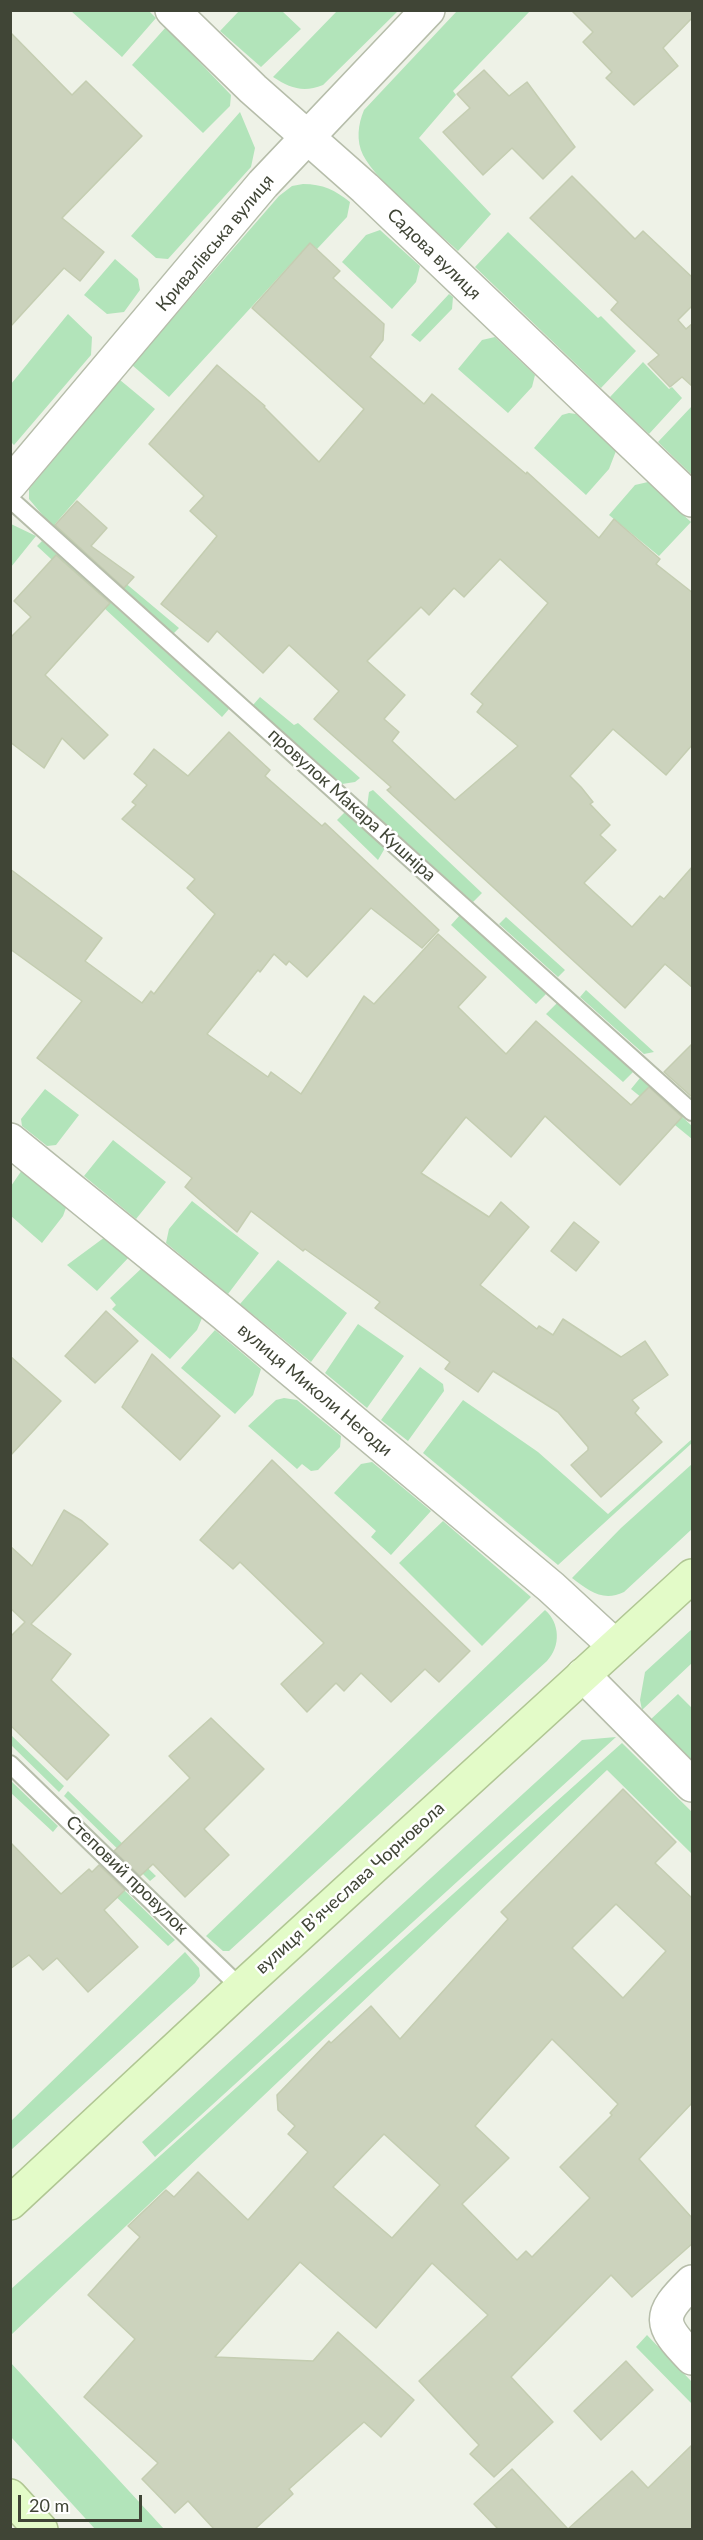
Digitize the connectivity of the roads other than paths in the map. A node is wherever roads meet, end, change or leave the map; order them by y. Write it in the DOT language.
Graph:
graph roads {
  1 [pos="172,10"];
  2 [pos="428,10"];
  3 [pos="307,137"];
  4 [pos="10,484"];
  5 [pos="10,499"];
  6 [pos="693,500"];
  7 [pos="693,1112"];
  8 [pos="10,1140"];
  9 [pos="693,1576"];
  10 [pos="615,1646"];
  11 [pos="583,1675"];
  12 [pos="10,1764"];
  13 [pos="693,1785"];
  14 [pos="241,1988"];
  15 [pos="10,2203"];
  16 [pos="693,2282"];
  17 [pos="693,2358"];
  18 [pos="10,2496"];
  19 [pos="41,2529"];
  1 -- 3 [label="street, Садова вулиця"];
  2 -- 3 [label="street, Кривалівська вулиця"];
  3 -- 4 [label="street, Кривалівська вулиця"];
  3 -- 6 [label="street, Садова вулиця"];
  5 -- 7 [label="lane, провулок Макара Кушніра"];
  8 -- 10 [label="street, вулиця Миколи Негоди"];
  9 -- 10 [label="main road, вулиця Вʼячеслава Чорновола"];
  10 -- 11 [label="main road, вулиця Вʼячеслава Чорновола"];
  11 -- 13 [label="street"];
  11 -- 14 [label="main road, вулиця Вʼячеслава Чорновола"];
  12 -- 14 [label="lane, Степовий провулок"];
  14 -- 15 [label="main road, вулиця Вʼячеслава Чорновола"];
  16 -- 17 [label="street"];
  18 -- 19 [label="main road"];
}
